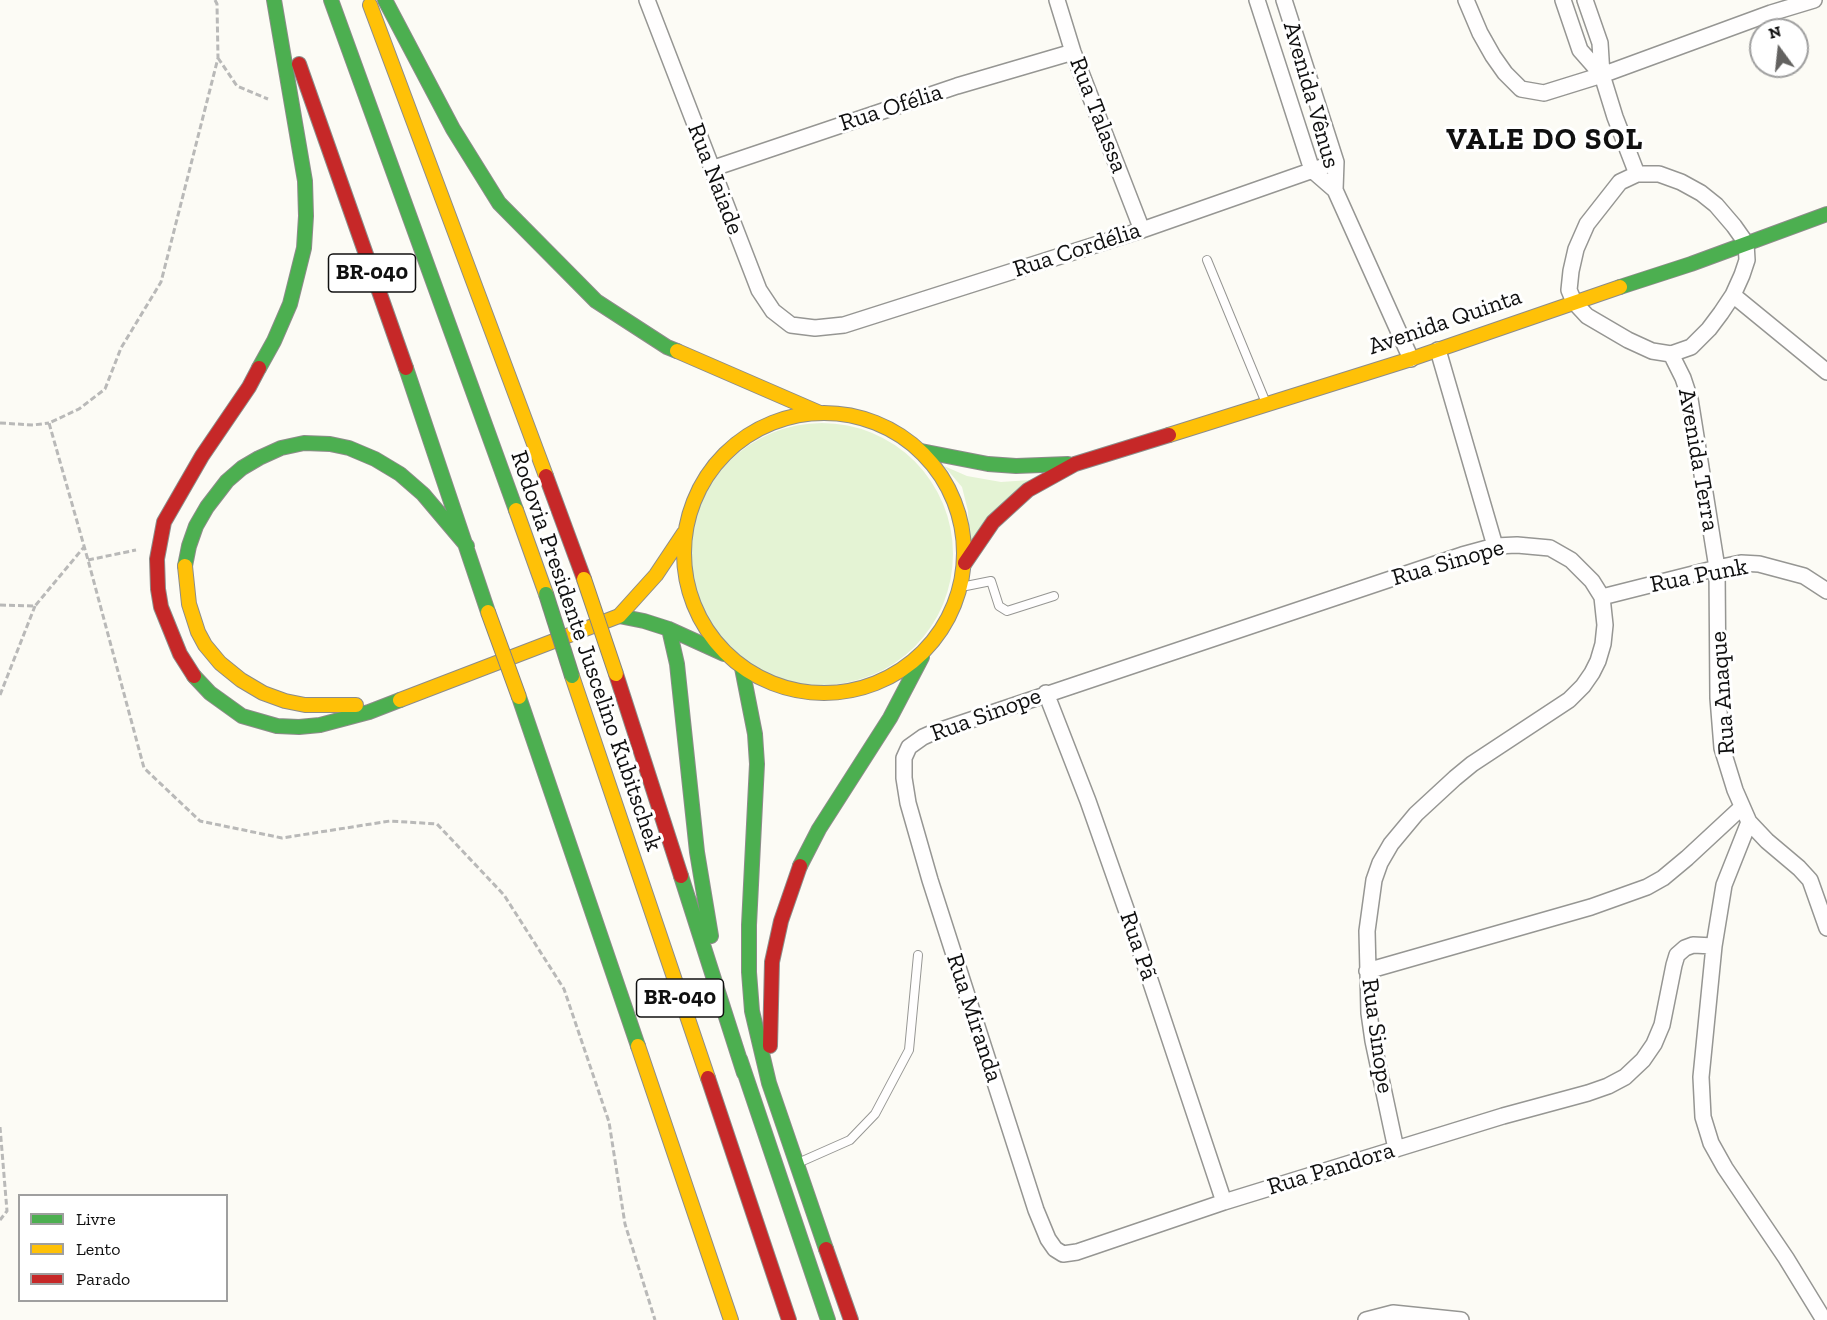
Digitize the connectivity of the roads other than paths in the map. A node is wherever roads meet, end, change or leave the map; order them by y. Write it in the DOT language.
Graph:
graph roads {
  1 [pos="276,0"];
  2 [pos="331,0"];
  3 [pos="368,0"];
  4 [pos="385,0"];
  5 [pos="647,0"];
  6 [pos="1057,0"];
  7 [pos="1257,0"];
  8 [pos="1284,0"];
  9 [pos="1466,0"];
  10 [pos="1563,0"];
  11 [pos="1585,0"];
  12 [pos="1814,0"];
  13 [pos="1768,7"];
  14 [pos="1074,52"];
  15 [pos="1602,75"];
  16 [pos="1336,162"];
  17 [pos="711,169"];
  18 [pos="1312,170"];
  19 [pos="1637,174"];
  20 [pos="1335,190"];
  21 [pos="1827,214"];
  22 [pos="1142,230"];
  23 [pos="1746,243"];
  24 [pos="1207,260"];
  25 [pos="1733,295"];
  26 [pos="1574,302"];
  27 [pos="815,328"];
  28 [pos="1438,350"];
  29 [pos="1671,354"];
  30 [pos="1411,359"];
  31 [pos="1827,372"];
  32 [pos="1267,404"];
  33 [pos="820,413"];
  34 [pos="921,451"];
  35 [pos="1075,464"];
  36 [pos="685,532"];
  37 [pos="467,546"];
  38 [pos="1495,546"];
  39 [pos="965,563"];
  40 [pos="1717,568"];
  41 [pos="961,587"];
  42 [pos="1827,591"];
  43 [pos="1054,596"];
  44 [pos="1602,597"];
  45 [pos="619,616"];
  46 [pos="669,629"];
  47 [pos="925,651"];
  48 [pos="729,656"];
  49 [pos="742,668"];
  50 [pos="1046,693"];
  51 [pos="400,700"];
  52 [pos="904,758"];
  53 [pos="1742,807"];
  54 [pos="1749,822"];
  55 [pos="1827,928"];
  56 [pos="1714,946"];
  57 [pos="918,955"];
  58 [pos="1367,971"];
  59 [pos="744,1072"];
  60 [pos="769,1083"];
  61 [pos="1396,1149"];
  62 [pos="797,1164"];
  63 [pos="1224,1202"];
  64 [pos="1077,1252"];
  65 [pos="731,1320"];
  66 [pos="789,1320"];
  67 [pos="828,1320"];
  68 [pos="851,1320"];
  69 [pos="1366,1320"];
  70 [pos="1461,1320"];
  71 [pos="1824,1320"];
  1 -- 37 [label="main road, BR-040"];
  1 -- 51 [label="main road"];
  2 -- 66 [label="main road, Rodovia Presidente Juscelino Kubitschek / BR-040, bridge"];
  3 -- 59 [label="main road, bridge"];
  4 -- 33 [label="main road"];
  5 -- 17 [label="street, Rua Naiade"];
  6 -- 14 [label="street, Rua Talassa"];
  7 -- 18 [label="street, Avenida Vênus"];
  8 -- 16 [label="street, Avenida Vênus"];
  9 -- 15 [label="street"];
  10 -- 15 [label="street"];
  11 -- 15 [label="street"];
  12 -- 13 [label="street"];
  13 -- 15 [label="street"];
  14 -- 17 [label="street, Rua Ofélia"];
  14 -- 22 [label="street, Rua Talassa"];
  15 -- 19 [label="street"];
  16 -- 18 [label="street, Rua Cordélia"];
  16 -- 20 [label="street, Avenida Vênus"];
  17 -- 27 [label="street, Rua Naiade"];
  18 -- 20 [label="street, Avenida Vênus"];
  18 -- 22 [label="street, Rua Cordélia"];
  19 -- 23 [label="street"];
  19 -- 26 [label="street"];
  20 -- 30 [label="street, Avenida Vênus"];
  21 -- 23 [label="main road, Avenida Quinta"];
  22 -- 27 [label="street, Rua Cordélia"];
  23 -- 25 [label="street"];
  23 -- 26 [label="main road, Avenida Quinta"];
  24 -- 32 [label="lane"];
  25 -- 29 [label="street"];
  25 -- 31 [label="street"];
  26 -- 28 [label="main road, Avenida Quinta"];
  26 -- 29 [label="street"];
  28 -- 30 [label="main road, Avenida Quinta"];
  28 -- 38 [label="street"];
  29 -- 40 [label="street, Avenida Terra"];
  30 -- 32 [label="main road, Avenida Quinta"];
  32 -- 35 [label="main road, Avenida Quinta"];
  33 -- 34 [label="main road"];
  33 -- 36 [label="main road"];
  34 -- 35 [label="main road, Avenida Quinta"];
  34 -- 39 [label="main road"];
  35 -- 39 [label="main road, Avenida Quinta"];
  36 -- 45 [label="main road"];
  36 -- 48 [label="main road"];
  37 -- 51 [label="main road"];
  37 -- 65 [label="main road, BR-040, bridge"];
  38 -- 44 [label="street, Rua Sinope"];
  38 -- 50 [label="street, Rua Sinope"];
  39 -- 41 [label="main road"];
  40 -- 42 [label="street, Rua Punk"];
  40 -- 44 [label="street, Rua Punk"];
  40 -- 53 [label="street, Rua Anaque"];
  41 -- 43 [label="lane"];
  41 -- 47 [label="main road"];
  44 -- 58 [label="street, Rua Sinope"];
  45 -- 46 [label="main road"];
  45 -- 51 [label="main road"];
  46 -- 48 [label="main road"];
  46 -- 59 [label="main road"];
  47 -- 49 [label="main road"];
  47 -- 60 [label="main road"];
  48 -- 49 [label="main road"];
  49 -- 60 [label="main road"];
  50 -- 52 [label="street, Rua Sinope"];
  50 -- 63 [label="street, Rua Pã"];
  52 -- 64 [label="street, Rua Miranda"];
  53 -- 54 [label="street, Rua Anaque"];
  53 -- 58 [label="street"];
  54 -- 55 [label="street, Rua Anaque"];
  54 -- 56 [label="street"];
  56 -- 61 [label="street, Rua Pandora"];
  56 -- 71 [label="street"];
  57 -- 62 [label="lane"];
  58 -- 61 [label="street, Rua Sinope"];
  59 -- 67 [label="main road"];
  60 -- 62 [label="main road"];
  61 -- 63 [label="street, Rua Pandora"];
  62 -- 68 [label="main road"];
  63 -- 64 [label="street, Rua Pandora"];
  69 -- 70 [label="street"];
}
